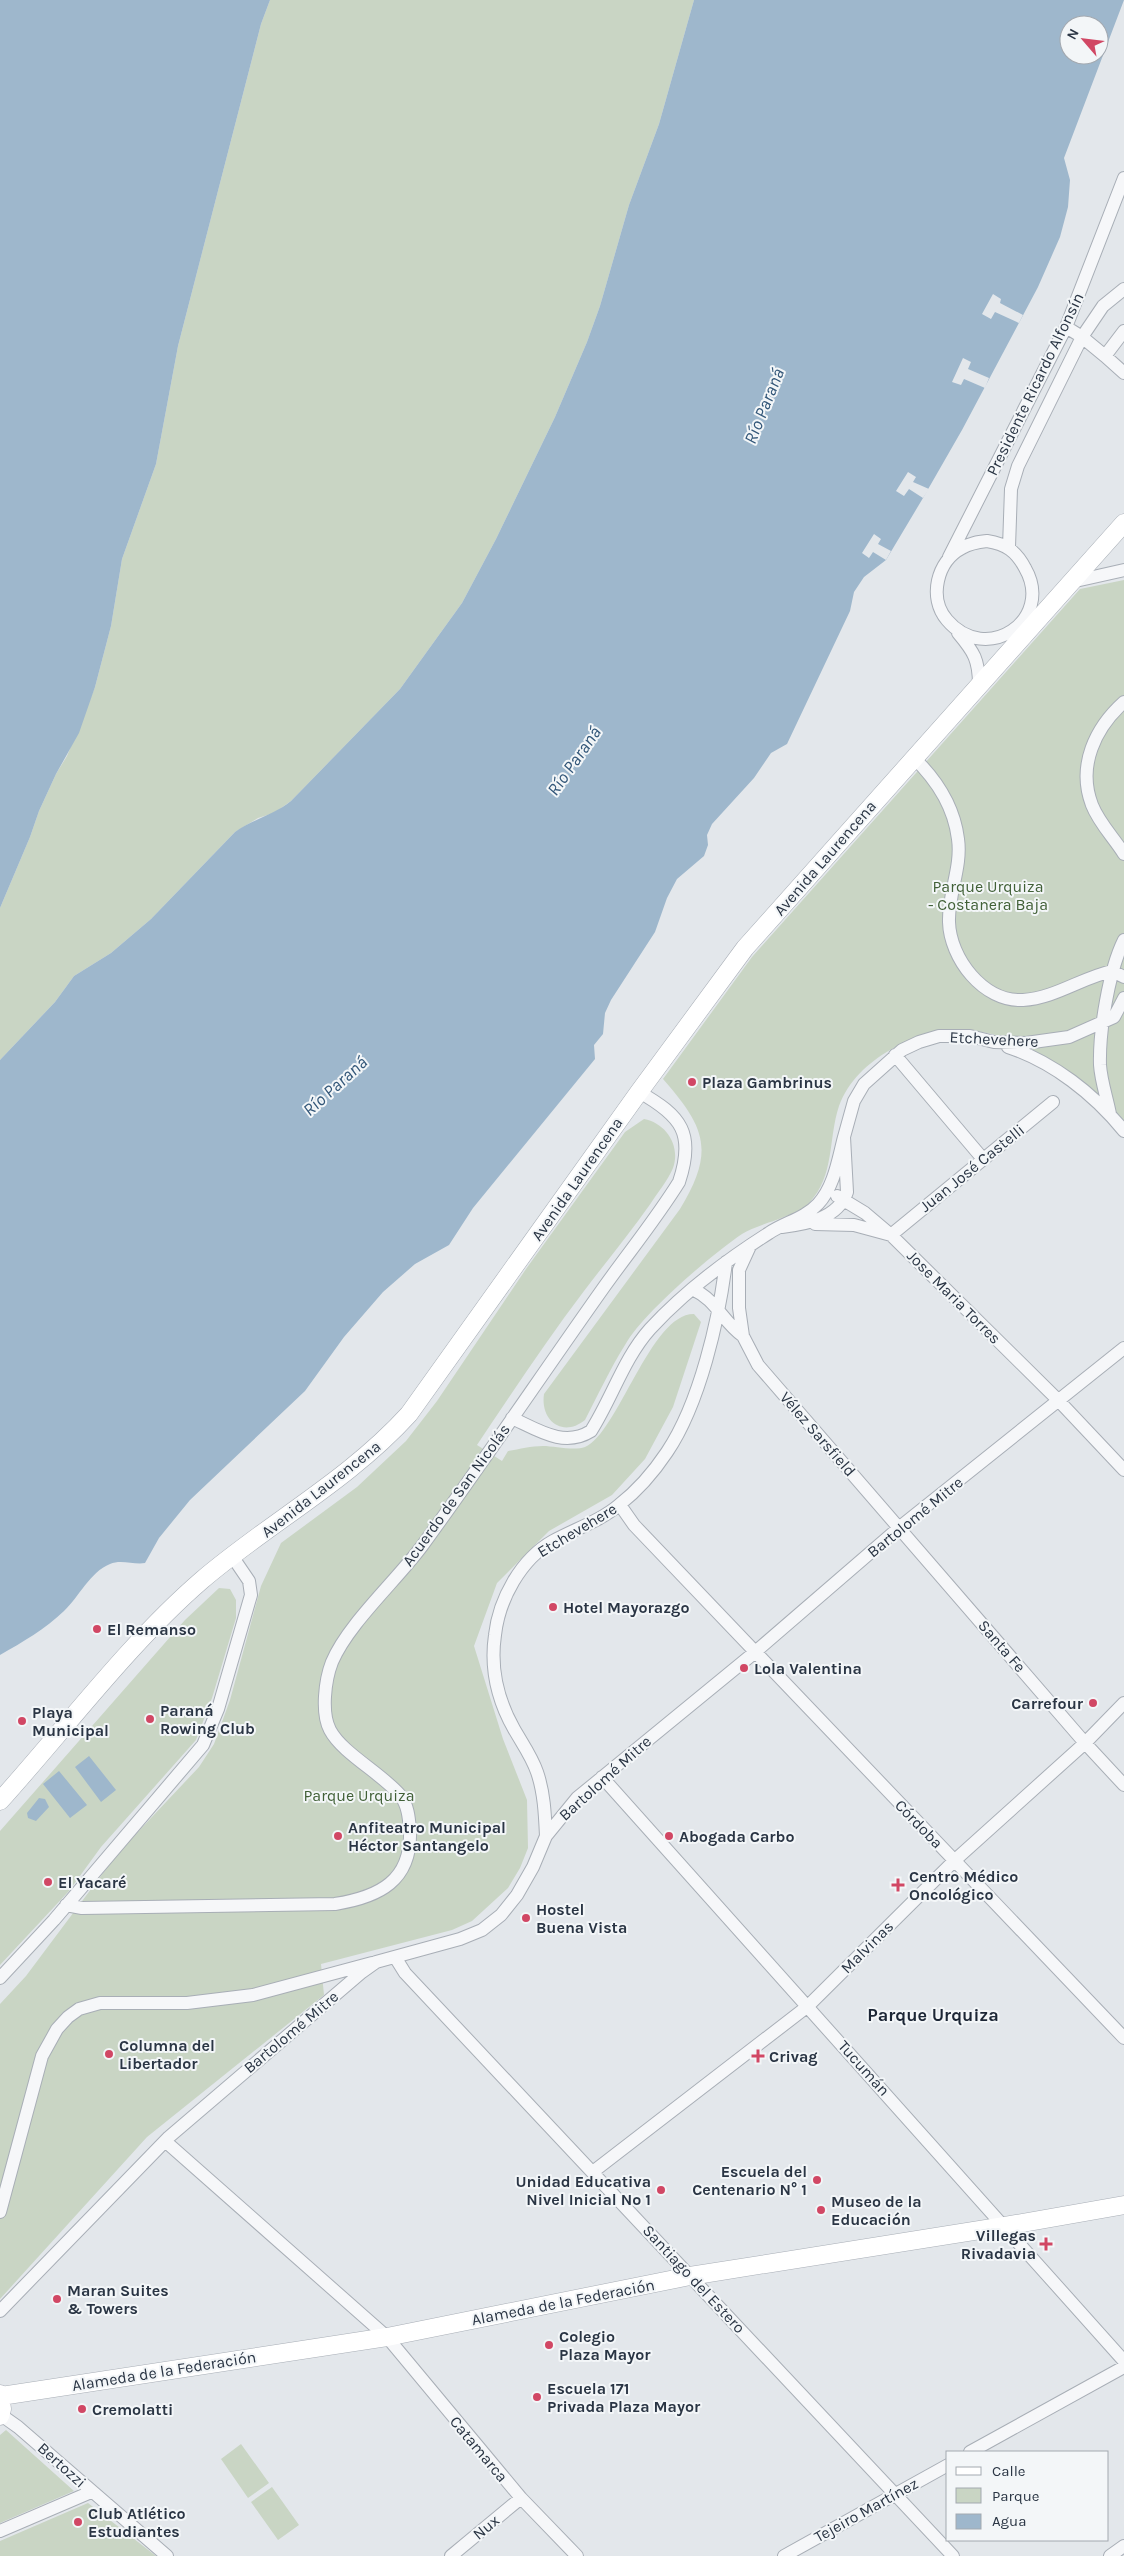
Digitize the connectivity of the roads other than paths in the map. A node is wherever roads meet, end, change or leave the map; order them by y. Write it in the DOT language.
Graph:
graph roads {
  1 [pos="1124,178"];
  2 [pos="1119,210"];
  3 [pos="1124,289"];
  4 [pos="1066,327"];
  5 [pos="1124,331"];
  6 [pos="1082,337"];
  7 [pos="1105,356"];
  8 [pos="1124,373"];
  9 [pos="1122,530"];
  10 [pos="1009,546"];
  11 [pos="949,557"];
  12 [pos="1124,570"];
  13 [pos="1071,582"];
  14 [pos="955,629"];
  15 [pos="979,685"];
  16 [pos="1124,702"];
  17 [pos="913,758"];
  18 [pos="1124,854"];
  19 [pos="1124,940"];
  20 [pos="1118,974"];
  21 [pos="1124,998"];
  22 [pos="1104,1022"];
  23 [pos="994,1042"];
  24 [pos="895,1055"];
  25 [pos="640,1092"];
  26 [pos="1053,1102"];
  27 [pos="1110,1114"];
  28 [pos="1124,1131"];
  29 [pos="844,1138"];
  30 [pos="983,1159"];
  31 [pos="829,1189"];
  32 [pos="844,1200"];
  33 [pos="807,1224"];
  34 [pos="782,1227"];
  35 [pos="891,1235"];
  36 [pos="750,1246"];
  37 [pos="726,1262"];
  38 [pos="694,1290"];
  39 [pos="719,1314"];
  40 [pos="743,1336"];
  41 [pos="1124,1348"];
  42 [pos="1059,1401"];
  43 [pos="512,1418"];
  44 [pos="1124,1470"];
  45 [pos="620,1504"];
  46 [pos="900,1527"];
  47 [pos="232,1556"];
  48 [pos="754,1653"];
  49 [pos="1124,1703"];
  50 [pos="1085,1743"];
  51 [pos="602,1777"];
  52 [pos="1124,1786"];
  53 [pos="0,1801"];
  54 [pos="546,1836"];
  55 [pos="954,1861"];
  56 [pos="66,1905"];
  57 [pos="395,1957"];
  58 [pos="376,1962"];
  59 [pos="0,1978"];
  60 [pos="808,2006"];
  61 [pos="1122,2031"];
  62 [pos="164,2142"];
  63 [pos="594,2171"];
  64 [pos="1124,2205"];
  65 [pos="0,2212"];
  66 [pos="1006,2226"];
  67 [pos="690,2276"];
  68 [pos="0,2311"];
  69 [pos="387,2337"];
  70 [pos="1124,2361"];
  71 [pos="1124,2367"];
  72 [pos="1,2395"];
  73 [pos="0,2416"];
  74 [pos="972,2451"];
  75 [pos="946,2466"];
  76 [pos="91,2492"];
  77 [pos="895,2494"];
  78 [pos="521,2498"];
  79 [pos="0,2531"];
  80 [pos="1124,2546"];
  81 [pos="168,2556"];
  82 [pos="451,2556"];
  83 [pos="577,2556"];
  84 [pos="784,2556"];
  85 [pos="953,2556"];
  86 [pos="1110,2556"];
  1 -- 2 [label="street, Presidente Ricardo Alfonsín"];
  2 -- 4 [label="street, Presidente Ricardo Alfonsín"];
  3 -- 6 [label="street, Presidente Ricardo Alfonsín"];
  4 -- 6 [label="street"];
  4 -- 11 [label="street, Presidente Ricardo Alfonsín"];
  5 -- 7 [label="street"];
  6 -- 7 [label="street"];
  6 -- 10 [label="street, Presidente Ricardo Alfonsín"];
  7 -- 8 [label="street"];
  9 -- 13 [label="street, Avenida Laurencena"];
  10 -- 11 [label="street"];
  10 -- 14 [label="street"];
  11 -- 14 [label="street, Presidente Ricardo Alfonsín"];
  12 -- 13 [label="street"];
  13 -- 15 [label="street, Avenida Laurencena"];
  14 -- 15 [label="street, Presidente Ricardo Alfonsín"];
  15 -- 17 [label="street, Avenida Laurencena"];
  16 -- 18 [label="street"];
  17 -- 20 [label="street"];
  17 -- 25 [label="street, Avenida Laurencena"];
  19 -- 20 [label="street"];
  20 -- 22 [label="street"];
  21 -- 22 [label="street, Etchevehere"];
  22 -- 23 [label="street, Etchevehere"];
  22 -- 27 [label="street"];
  23 -- 24 [label="street, Etchevehere"];
  23 -- 27 [label="street"];
  24 -- 29 [label="street, Etchevehere"];
  24 -- 30 [label="street"];
  25 -- 43 [label="street, Acuerdo de San Nicolás"];
  25 -- 47 [label="street, Avenida Laurencena"];
  26 -- 30 [label="street, Juan José Castelli"];
  27 -- 28 [label="street"];
  29 -- 31 [label="street, Etchevehere"];
  29 -- 32 [label="street, Etchevehere"];
  30 -- 35 [label="street, Juan José Castelli"];
  31 -- 32 [label="street, Jose Maria Torres"];
  31 -- 34 [label="street, Etchevehere"];
  32 -- 33 [label="street, Etchevehere"];
  32 -- 35 [label="street, Jose Maria Torres"];
  33 -- 34 [label="street, Etchevehere"];
  33 -- 35 [label="street"];
  34 -- 36 [label="street, Etchevehere"];
  35 -- 42 [label="street, Jose Maria Torres"];
  36 -- 37 [label="street"];
  36 -- 40 [label="street, Vélez Sarsfield"];
  37 -- 38 [label="street"];
  37 -- 39 [label="street, Etchevehere"];
  38 -- 39 [label="street, Vélez Sarsfield"];
  38 -- 43 [label="street"];
  39 -- 40 [label="street, Vélez Sarsfield"];
  39 -- 45 [label="street, Etchevehere"];
  40 -- 46 [label="street, Vélez Sarsfield"];
  41 -- 42 [label="street, Bartolomé Mitre"];
  42 -- 44 [label="street, Jose Maria Torres"];
  42 -- 46 [label="street, Bartolomé Mitre"];
  43 -- 56 [label="street, Acuerdo de San Nicolás"];
  45 -- 48 [label="street, Córdoba"];
  45 -- 54 [label="street, Etchevehere"];
  46 -- 48 [label="street, Bartolomé Mitre"];
  46 -- 50 [label="street, Santa Fe"];
  47 -- 53 [label="street, Avenida Laurencena"];
  47 -- 56 [label="street"];
  48 -- 51 [label="street, Bartolomé Mitre"];
  48 -- 55 [label="street, Córdoba"];
  49 -- 50 [label="street, Malvinas"];
  50 -- 52 [label="street, Santa Fe"];
  50 -- 55 [label="street, Malvinas"];
  51 -- 54 [label="street, Bartolomé Mitre"];
  51 -- 60 [label="street, Tucumán"];
  54 -- 57 [label="street, Bartolomé Mitre"];
  55 -- 60 [label="street, Malvinas"];
  55 -- 61 [label="street, Córdoba"];
  56 -- 59 [label="street"];
  57 -- 58 [label="street, Bartolomé Mitre"];
  57 -- 63 [label="street, Santiago del Estero"];
  58 -- 62 [label="street, Bartolomé Mitre"];
  58 -- 65 [label="street"];
  60 -- 63 [label="street, Malvinas"];
  60 -- 66 [label="street, Tucumán"];
  62 -- 68 [label="street, Bartolomé Mitre"];
  62 -- 69 [label="street, Catamarca"];
  63 -- 67 [label="street, Santiago del Estero"];
  64 -- 66 [label="street, Alameda de la Federación"];
  66 -- 67 [label="street, Alameda de la Federación"];
  66 -- 70 [label="street, Tucumán"];
  67 -- 69 [label="street, Alameda de la Federación"];
  67 -- 77 [label="street, Santiago del Estero"];
  69 -- 72 [label="street, Alameda de la Federación"];
  69 -- 78 [label="street, Catamarca"];
  71 -- 74 [label="street"];
  72 -- 73 [label="street"];
  73 -- 76 [label="street, Bertozzi"];
  75 -- 77 [label="street, Tejeiro Martínez"];
  76 -- 79 [label="street"];
  76 -- 81 [label="street, Bertozzi"];
  77 -- 84 [label="street, Tejeiro Martínez"];
  77 -- 85 [label="street, Santiago del Estero"];
  78 -- 82 [label="street, Nux"];
  78 -- 83 [label="street, Catamarca"];
  80 -- 86 [label="street"];
}
